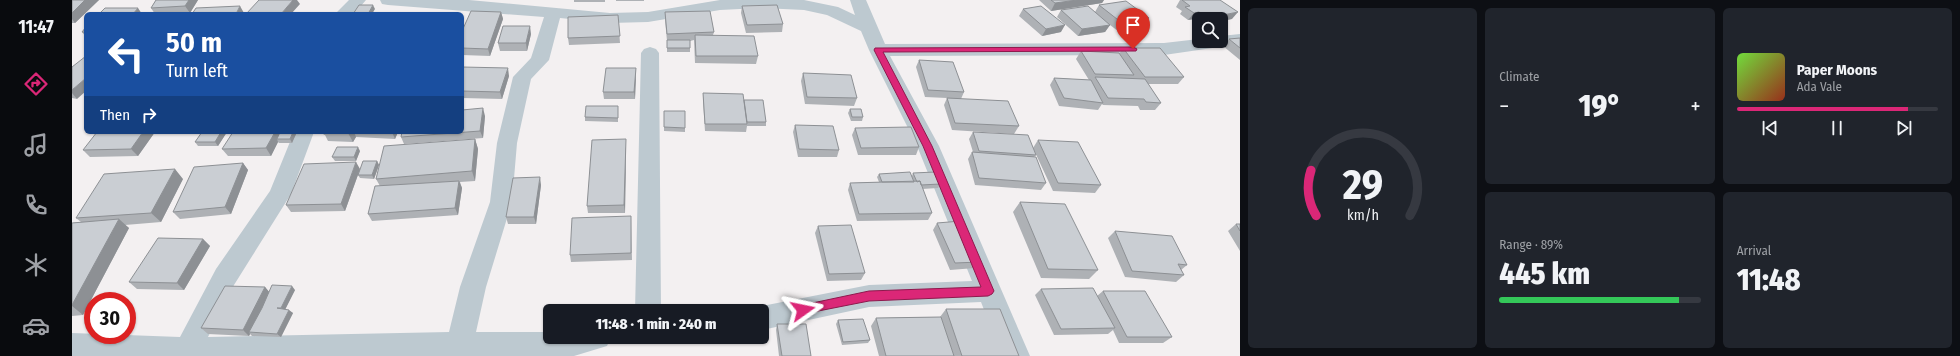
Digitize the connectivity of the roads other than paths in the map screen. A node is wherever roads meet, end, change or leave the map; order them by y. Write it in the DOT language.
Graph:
graph roads {
  1 [pos="358,0"];
  2 [pos="388,0"];
  3 [pos="858,0"];
  4 [pos="346,12"];
  5 [pos="553,14"];
  6 [pos="869,28"];
  7 [pos="1240,39"];
  8 [pos="878,50"];
  9 [pos="650,53"];
  10 [pos="303,134"];
  11 [pos="988,291"];
  12 [pos="648,304"];
  13 [pos="769,317"];
  14 [pos="460,344"];
  15 [pos="572,344"];
  16 [pos="72,346"];
  17 [pos="188,350"];
  18 [pos="1016,356"];
  1 -- 4 [label="street"];
  2 -- 5 [label="street"];
  3 -- 6 [label="street"];
  5 -- 6 [label="street"];
  5 -- 14 [label="street"];
  6 -- 8 [label="street"];
  7 -- 8 [label="street"];
  8 -- 11 [label="street"];
  9 -- 12 [label="street"];
  10 -- 17 [label="street"];
  11 -- 13 [label="street"];
  11 -- 18 [label="street"];
  14 -- 15 [label="street"];
  14 -- 17 [label="street"];
  16 -- 17 [label="street"];
}
